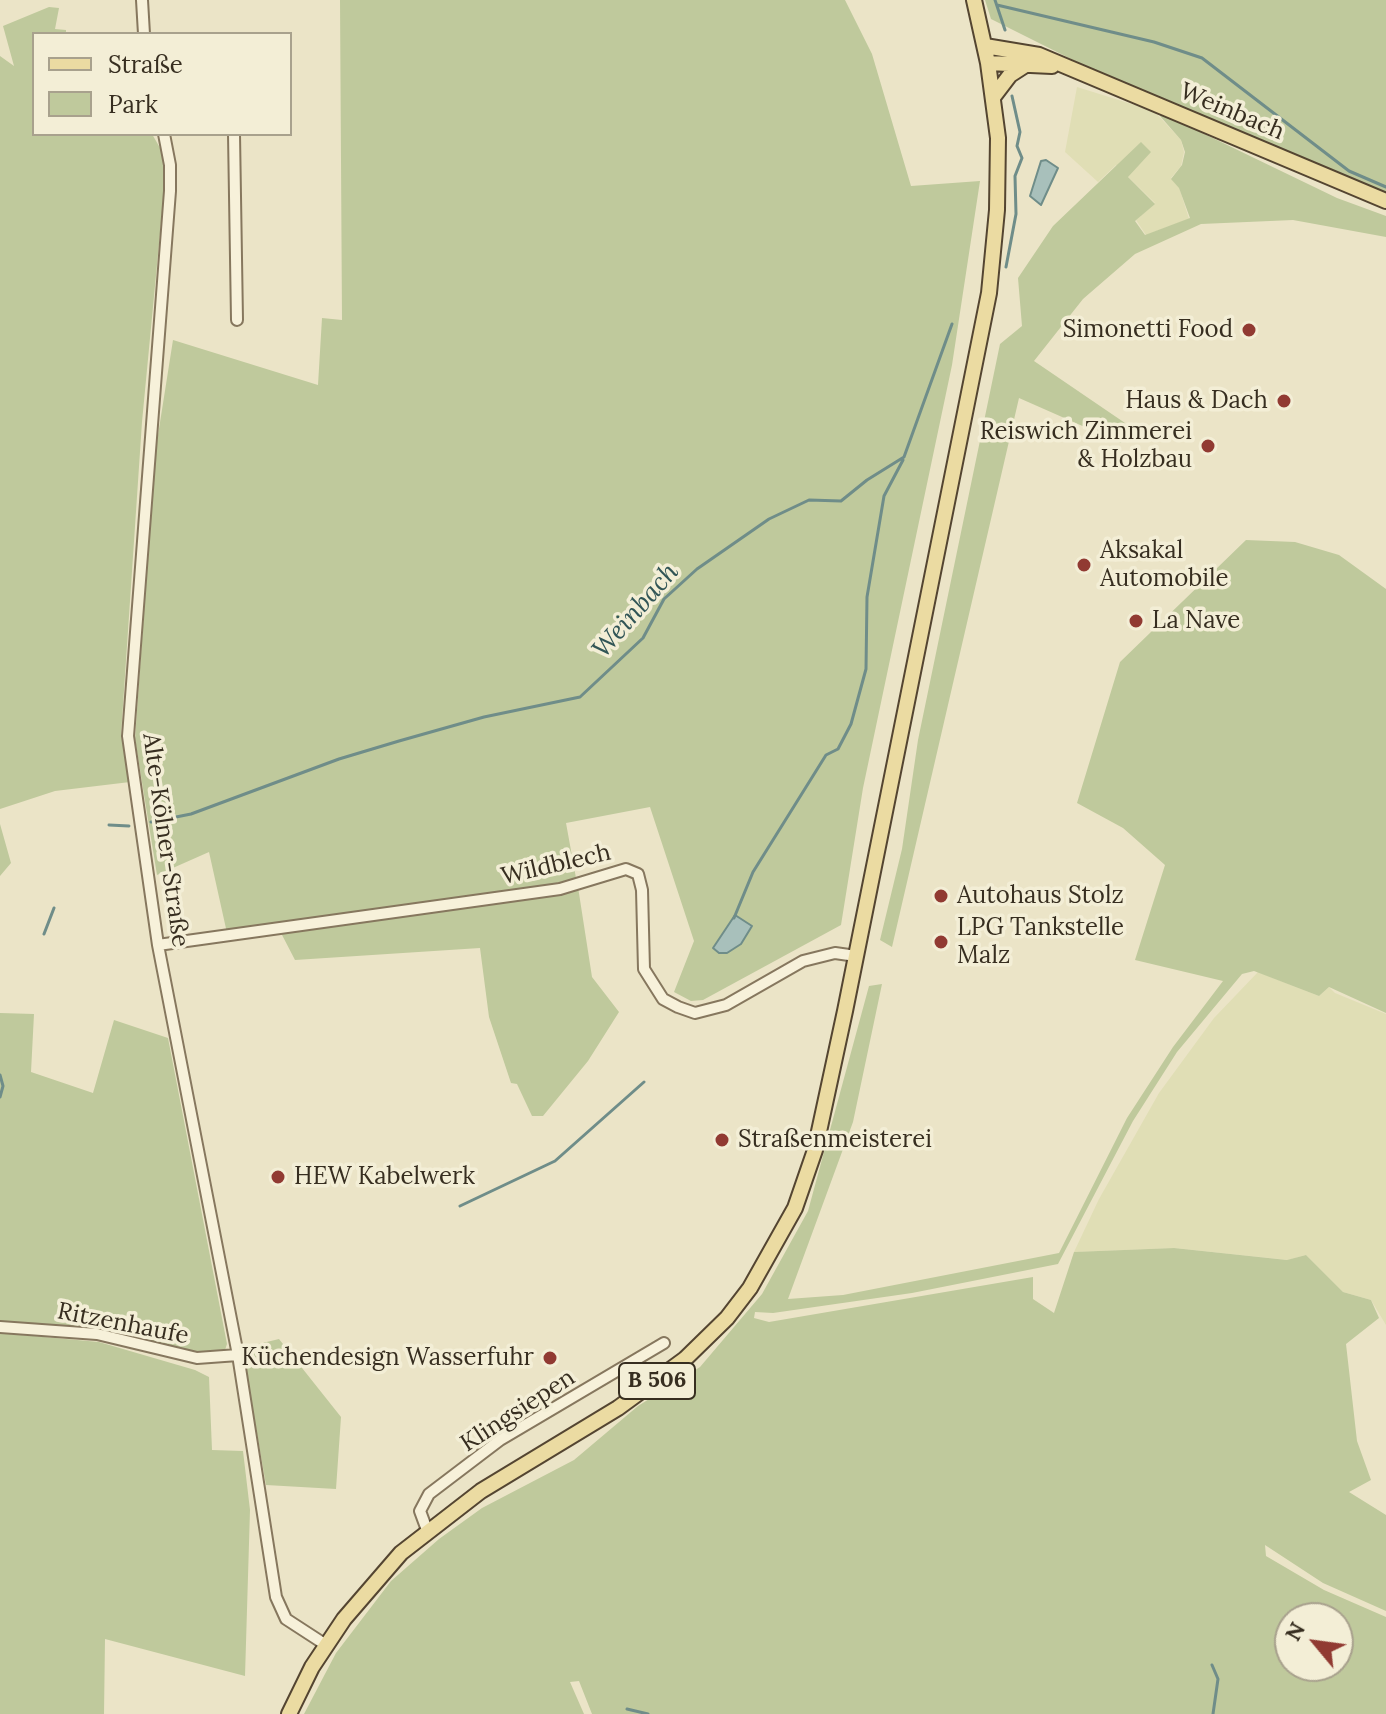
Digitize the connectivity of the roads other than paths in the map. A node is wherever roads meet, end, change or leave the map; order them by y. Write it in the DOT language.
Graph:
graph roads {
  1 [pos="142,0"];
  2 [pos="974,0"];
  3 [pos="144,32"];
  4 [pos="985,46"];
  5 [pos="988,63"];
  6 [pos="1028,64"];
  7 [pos="1060,66"];
  8 [pos="994,96"];
  9 [pos="164,136"];
  10 [pos="234,136"];
  11 [pos="1386,201"];
  12 [pos="237,320"];
  13 [pos="158,945"];
  14 [pos="856,956"];
  15 [pos="0,1327"];
  16 [pos="664,1343"];
  17 [pos="238,1355"];
  18 [pos="427,1530"];
  19 [pos="326,1645"];
  20 [pos="289,1714"];
  1 -- 3 [label="street"];
  2 -- 4 [label="main road, B 506"];
  4 -- 5 [label="main road, B 506"];
  4 -- 7 [label="main road, Weinbach"];
  5 -- 6 [label="main road, Weinbach"];
  5 -- 8 [label="main road, B 506"];
  6 -- 7 [label="main road, Weinbach"];
  6 -- 8 [label="main road"];
  7 -- 11 [label="main road, Weinbach"];
  8 -- 14 [label="main road, B 506"];
  9 -- 13 [label="street, Alte-Kölner-Straße"];
  10 -- 12 [label="street"];
  13 -- 14 [label="street, Wildblech"];
  13 -- 17 [label="street, Alte-Kölner-Straße"];
  14 -- 18 [label="main road, B 506"];
  15 -- 17 [label="street, Ritzenhaufe"];
  16 -- 18 [label="street, Klingsiepen"];
  17 -- 19 [label="street"];
  18 -- 19 [label="main road, B 506"];
  19 -- 20 [label="main road, B 506"];
}
